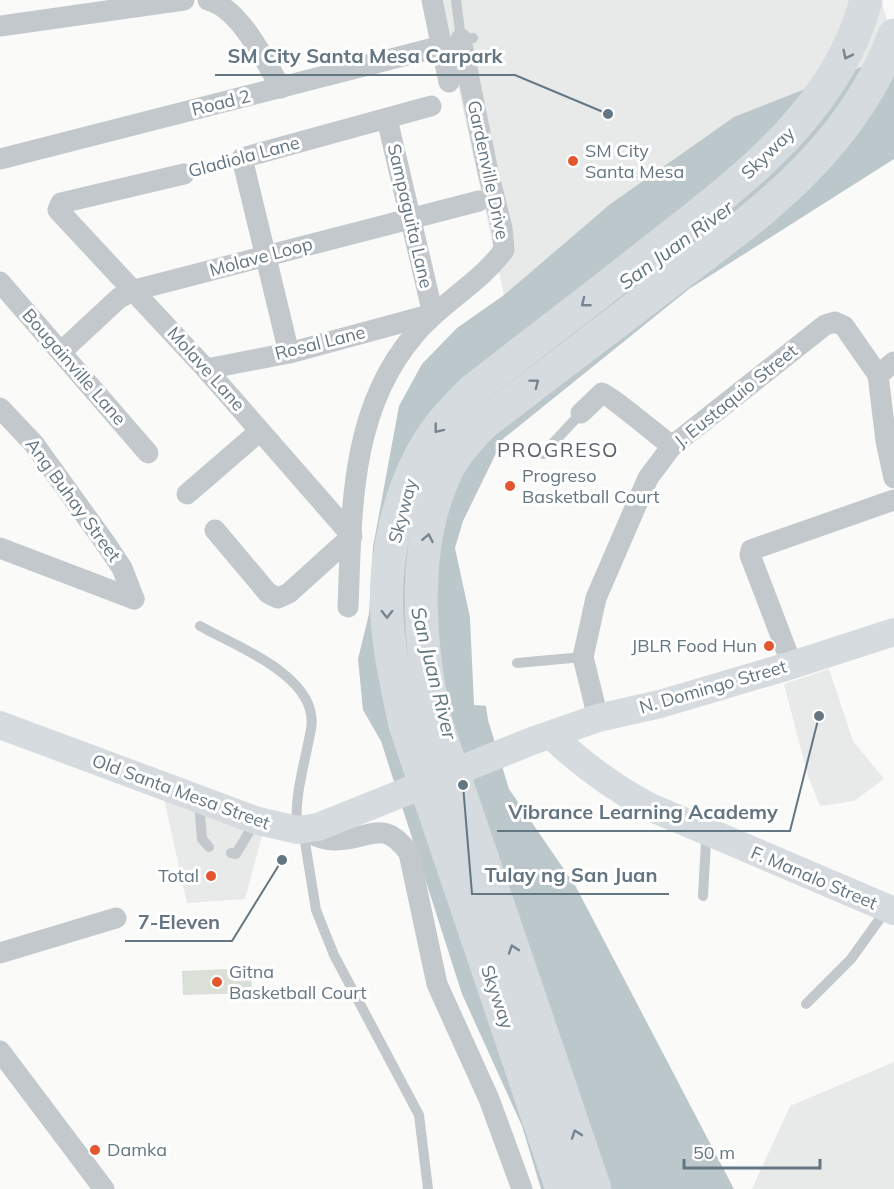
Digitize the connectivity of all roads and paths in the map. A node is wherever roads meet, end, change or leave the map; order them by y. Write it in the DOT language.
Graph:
graph roads {
  1 [pos="184,0"];
  2 [pos="208,0"];
  3 [pos="432,0"];
  4 [pos="456,0"];
  5 [pos="866,0"];
  6 [pos="0,26"];
  7 [pos="894,35"];
  8 [pos="459,41"];
  9 [pos="449,82"];
  10 [pos="281,88"];
  11 [pos="431,106"];
  12 [pos="387,119"];
  13 [pos="0,159"];
  14 [pos="242,159"];
  15 [pos="183,174"];
  16 [pos="479,201"];
  17 [pos="58,206"];
  18 [pos="411,218"];
  19 [pos="267,255"];
  20 [pos="0,282"];
  21 [pos="135,290"];
  22 [pos="433,314"];
  23 [pos="62,351"];
  24 [pos="289,353"];
  25 [pos="886,368"];
  26 [pos="206,369"];
  27 [pos="0,408"];
  28 [pos="581,413"];
  29 [pos="260,431"];
  30 [pos="890,440"];
  31 [pos="672,446"];
  32 [pos="148,453"];
  33 [pos="543,454"];
  34 [pos="894,478"];
  35 [pos="187,494"];
  36 [pos="894,500"];
  37 [pos="215,530"];
  38 [pos="352,536"];
  39 [pos="0,548"];
  40 [pos="348,607"];
  41 [pos="200,626"];
  42 [pos="894,633"];
  43 [pos="584,657"];
  44 [pos="518,663"];
  45 [pos="792,665"];
  46 [pos="598,718"];
  47 [pos="0,725"];
  48 [pos="542,737"];
  49 [pos="199,799"];
  50 [pos="364,808"];
  51 [pos="255,820"];
  52 [pos="300,830"];
  53 [pos="709,833"];
  54 [pos="209,847"];
  55 [pos="231,853"];
  56 [pos="703,896"];
  57 [pos="891,910"];
  58 [pos="116,918"];
  59 [pos="0,953"];
  60 [pos="806,1004"];
  61 [pos="0,1051"];
  62 [pos="104,1189"];
  63 [pos="428,1189"];
  64 [pos="522,1189"];
  65 [pos="562,1189"];
  66 [pos="595,1189"];
  1 -- 6 [label="street"];
  2 -- 10 [label="street"];
  3 -- 8 [label="street"];
  4 -- 8 [label="lane"];
  5 -- 65 [label="highway, Skyway, one-way"];
  66 -- 7 [label="highway, Skyway, one-way"];
  8 -- 9 [label="street"];
  8 -- 10 [label="street, Road 2"];
  8 -- 22 [label="street, Gardenville Drive"];
  10 -- 13 [label="street, Road 2"];
  11 -- 12 [label="street, Gladiola Lane"];
  12 -- 14 [label="street, Gladiola Lane"];
  12 -- 18 [label="street, Sampaguita Lane"];
  14 -- 15 [label="lane, Gladiola Lane"];
  14 -- 19 [label="street"];
  15 -- 17 [label="street, Gladiola Lane"];
  16 -- 18 [label="street, Molave Loop"];
  17 -- 21 [label="street, Molave Lane"];
  18 -- 19 [label="street, Molave Loop"];
  18 -- 22 [label="street, Sampaguita Lane"];
  19 -- 21 [label="street, Molave Loop"];
  19 -- 24 [label="street"];
  20 -- 23 [label="street, Bougainville Lane"];
  21 -- 23 [label="street, Molave Loop"];
  21 -- 26 [label="street, Molave Lane"];
  22 -- 24 [label="street, Rosal Lane"];
  22 -- 38 [label="street, Gardenville Drive"];
  23 -- 32 [label="street, Bougainville Lane"];
  24 -- 26 [label="street, Rosal Lane"];
  25 -- 30 [label="street"];
  25 -- 31 [label="street, J. Eustaquio Street"];
  26 -- 29 [label="street, Molave Lane"];
  27 -- 39 [label="street, Ang Buhay Street"];
  28 -- 31 [label="street"];
  28 -- 33 [label="lane"];
  29 -- 35 [label="street"];
  29 -- 38 [label="street, Molave Lane"];
  30 -- 34 [label="street"];
  31 -- 43 [label="street, J. Eustaquio Street"];
  36 -- 45 [label="street"];
  37 -- 38 [label="street"];
  38 -- 40 [label="street, Gardenville Drive"];
  41 -- 52 [label="lane"];
  42 -- 45 [label="main road, N. Domingo Street"];
  43 -- 44 [label="lane"];
  43 -- 46 [label="street, J. Eustaquio Street"];
  45 -- 46 [label="main road, N. Domingo Street"];
  46 -- 48 [label="main road, N. Domingo Street"];
  47 -- 49 [label="main road, Old Santa Mesa Street"];
  48 -- 50 [label="main road, N. Domingo Street"];
  48 -- 53 [label="main road, F. Manalo Street"];
  49 -- 51 [label="main road, Old Santa Mesa Street"];
  49 -- 54 [label="lane"];
  50 -- 52 [label="main road, Old Santa Mesa Street"];
  51 -- 52 [label="main road, Old Santa Mesa Street"];
  51 -- 55 [label="lane"];
  52 -- 63 [label="lane"];
  52 -- 64 [label="street"];
  53 -- 56 [label="lane"];
  53 -- 57 [label="main road, F. Manalo Street"];
  57 -- 60 [label="lane"];
  58 -- 59 [label="street"];
  61 -- 62 [label="street"];
}
